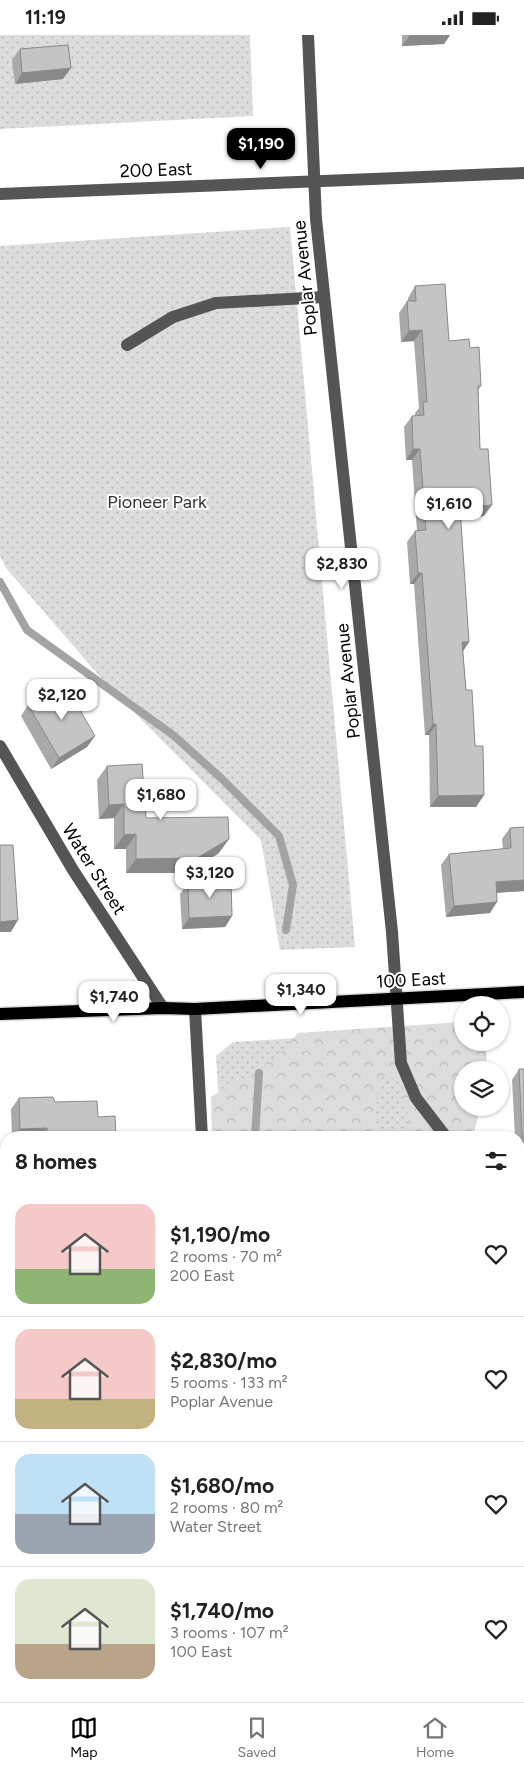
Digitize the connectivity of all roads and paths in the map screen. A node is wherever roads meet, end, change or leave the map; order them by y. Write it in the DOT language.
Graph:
graph roads {
  1 [pos="308,35"];
  2 [pos="524,173"];
  3 [pos="314,182"];
  4 [pos="0,193"];
  5 [pos="324,297"];
  6 [pos="127,345"];
  7 [pos="0,746"];
  8 [pos="524,992"];
  9 [pos="396,997"];
  10 [pos="163,1008"];
  11 [pos="195,1009"];
  12 [pos="0,1014"];
  13 [pos="202,1131"];
  14 [pos="441,1131"];
  1 -- 3 [label="street, Poplar Avenue"];
  2 -- 3 [label="street, 200 East"];
  3 -- 4 [label="street, 200 East"];
  3 -- 5 [label="street, Poplar Avenue"];
  5 -- 6 [label="street"];
  5 -- 9 [label="street, Poplar Avenue"];
  7 -- 10 [label="street, Water Street"];
  8 -- 9 [label="main road, 100 East"];
  9 -- 11 [label="main road, 100 East"];
  9 -- 14 [label="street, Poplar Avenue"];
  10 -- 11 [label="main road, 100 East"];
  10 -- 12 [label="main road, 100 East"];
  11 -- 13 [label="street"];
}
